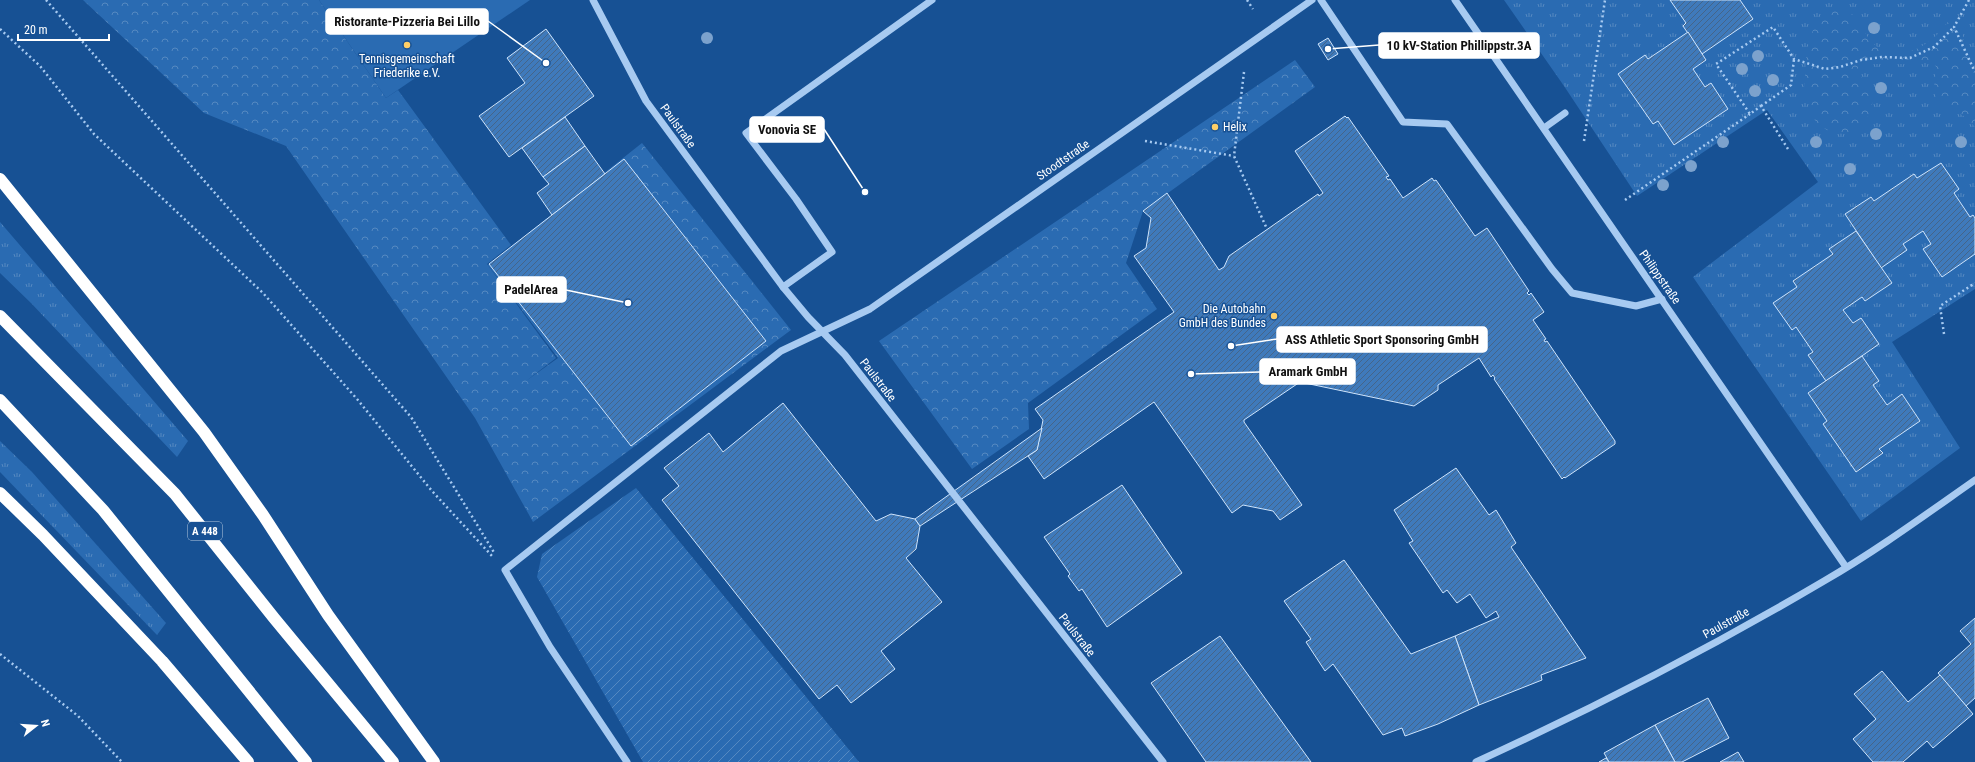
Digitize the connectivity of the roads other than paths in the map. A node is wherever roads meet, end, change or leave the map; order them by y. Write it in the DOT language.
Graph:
graph roads {
  1 [pos="593,0"];
  2 [pos="932,0"];
  3 [pos="1312,0"];
  4 [pos="1321,0"];
  5 [pos="1455,0"];
  6 [pos="1565,113"];
  7 [pos="1544,128"];
  8 [pos="0,179"];
  9 [pos="783,287"];
  10 [pos="1662,299"];
  11 [pos="0,316"];
  12 [pos="822,332"];
  13 [pos="0,400"];
  14 [pos="1975,480"];
  15 [pos="0,493"];
  16 [pos="1846,567"];
  17 [pos="248,762"];
  18 [pos="306,762"];
  19 [pos="393,762"];
  20 [pos="434,762"];
  21 [pos="627,762"];
  22 [pos="1163,762"];
  23 [pos="1476,762"];
  1 -- 9 [label="street, Paulstraße"];
  2 -- 9 [label="street"];
  3 -- 12 [label="street, Stoodtstraße"];
  4 -- 10 [label="street"];
  5 -- 7 [label="street, Philippstraße"];
  6 -- 7 [label="street"];
  7 -- 10 [label="street, Philippstraße"];
  8 -- 20 [label="highway"];
  9 -- 12 [label="street, Paulstraße"];
  10 -- 16 [label="street, Philippstraße"];
  11 -- 19 [label="highway, A 448"];
  12 -- 21 [label="street, Stoodtstraße"];
  12 -- 22 [label="street, Paulstraße"];
  13 -- 18 [label="highway"];
  14 -- 16 [label="street, Paulstraße"];
  15 -- 17 [label="highway"];
  16 -- 23 [label="street, Paulstraße"];
}
